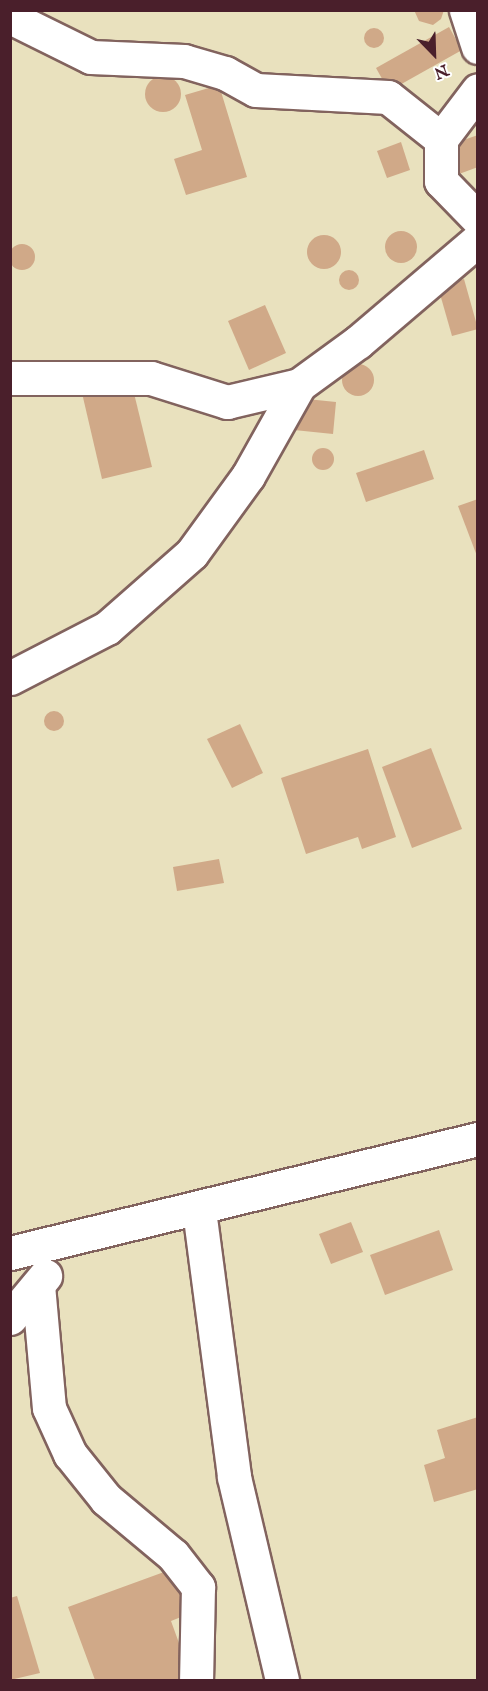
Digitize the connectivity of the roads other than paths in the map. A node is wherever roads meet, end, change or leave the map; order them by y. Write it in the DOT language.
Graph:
graph roads {
  1 [pos="466,10"];
  2 [pos="10,17"];
  3 [pos="477,47"];
  4 [pos="477,90"];
  5 [pos="441,139"];
  6 [pos="477,219"];
  7 [pos="477,240"];
  8 [pos="10,378"];
  9 [pos="299,385"];
  10 [pos="10,678"];
  11 [pos="477,1139"];
  12 [pos="199,1209"];
  13 [pos="77,1238"];
  14 [pos="10,1253"];
  15 [pos="38,1285"];
  16 [pos="10,1318"];
  17 [pos="196,1680"];
  18 [pos="282,1680"];
  1 -- 3 [label="street"];
  2 -- 5 [label="street"];
  4 -- 5 [label="street"];
  5 -- 6 [label="street"];
  7 -- 9 [label="street"];
  8 -- 9 [label="street"];
  9 -- 10 [label="street"];
  11 -- 12 [label="street"];
  12 -- 13 [label="street"];
  12 -- 18 [label="street"];
  13 -- 14 [label="street"];
  13 -- 15 [label="street"];
  15 -- 16 [label="street"];
  15 -- 17 [label="street"];
}
